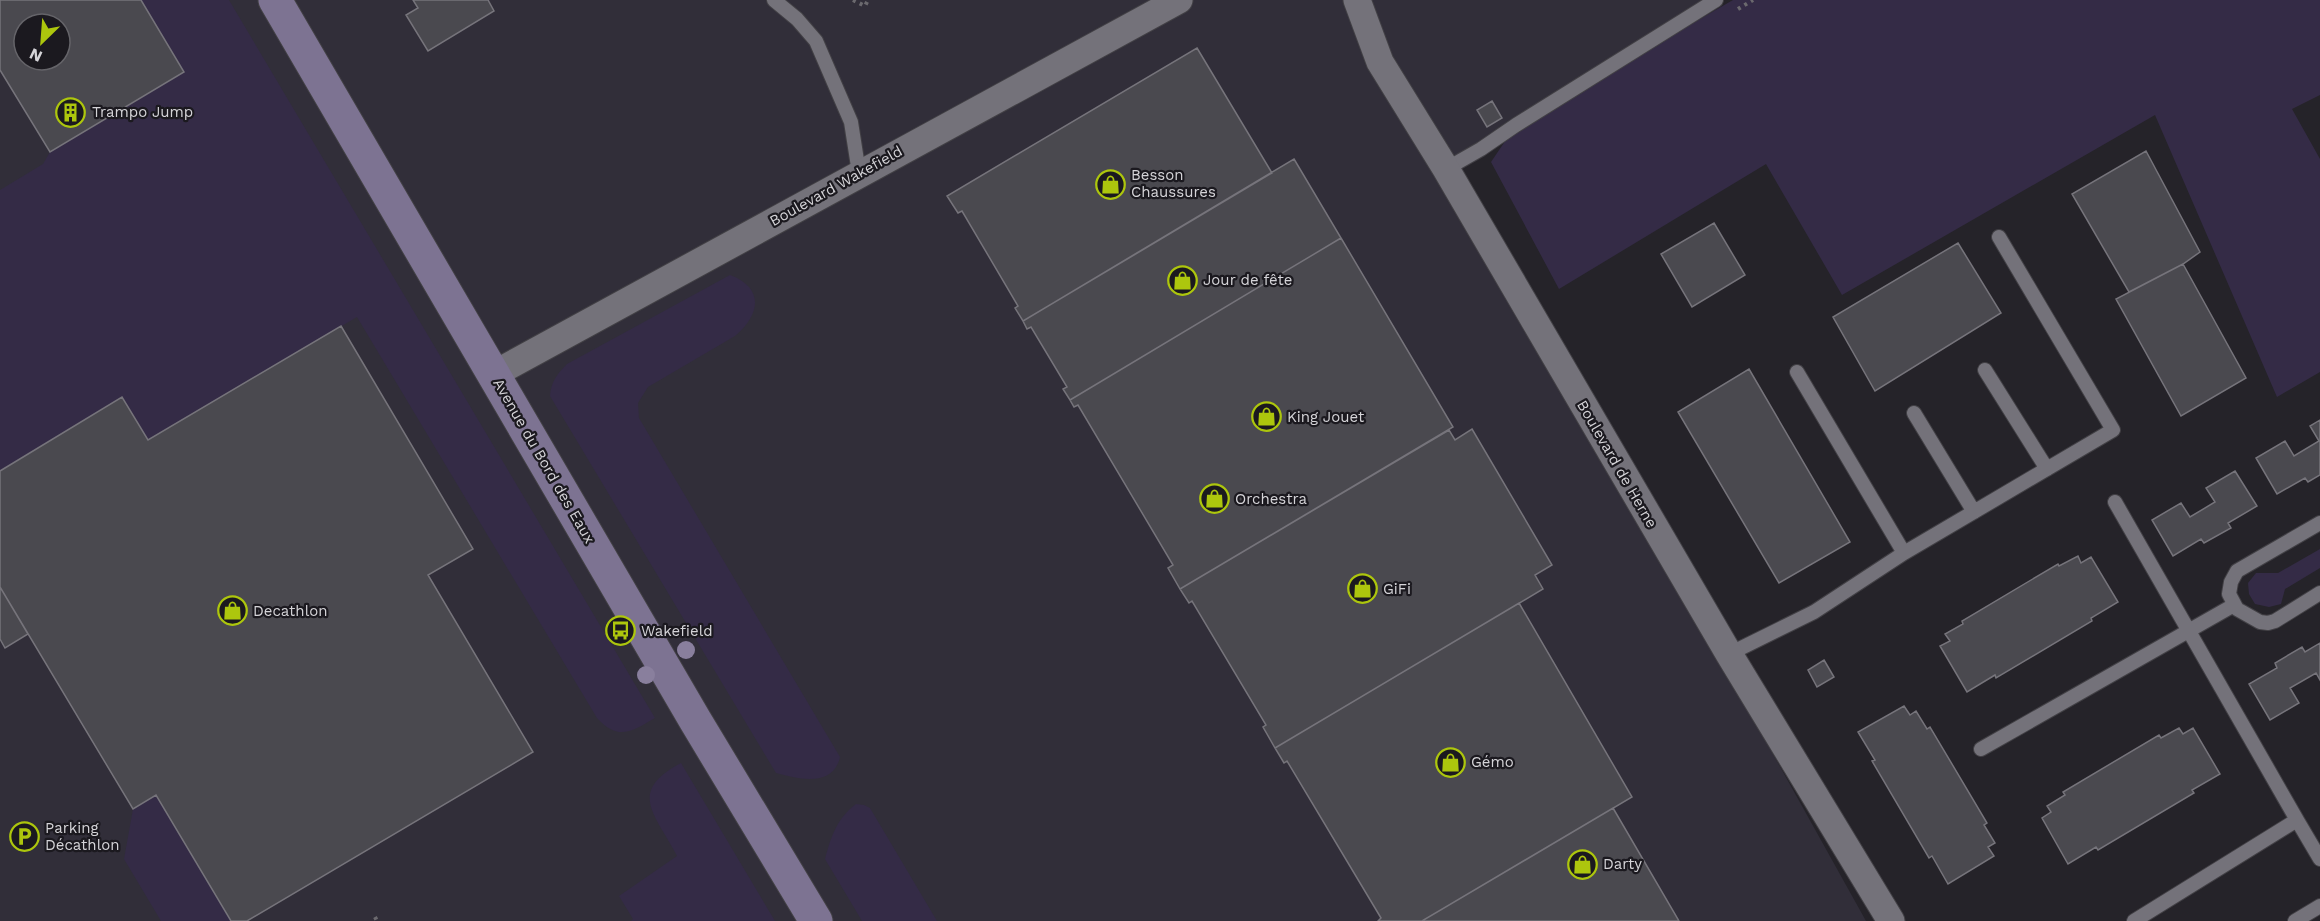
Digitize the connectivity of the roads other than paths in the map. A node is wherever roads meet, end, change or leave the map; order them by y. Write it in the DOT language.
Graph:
graph roads {
  1 [pos="275,0"];
  2 [pos="774,0"];
  3 [pos="1179,0"];
  4 [pos="1358,0"];
  5 [pos="1716,0"];
  6 [pos="1446,169"];
  7 [pos="859,173"];
  8 [pos="1999,237"];
  9 [pos="1985,370"];
  10 [pos="1797,372"];
  11 [pos="494,374"];
  12 [pos="1914,414"];
  13 [pos="2047,469"];
  14 [pos="2115,502"];
  15 [pos="1974,512"];
  16 [pos="2320,524"];
  17 [pos="1904,553"];
  18 [pos="2320,593"];
  19 [pos="2234,605"];
  20 [pos="2188,631"];
  21 [pos="1729,654"];
  22 [pos="1981,749"];
  23 [pos="2297,820"];
  24 [pos="2320,859"];
  25 [pos="2320,906"];
  26 [pos="816,921"];
  27 [pos="1891,921"];
  28 [pos="2134,921"];
  29 [pos="2295,921"];
  1 -- 11 [label="street, Avenue du Bord des Eaux"];
  2 -- 7 [label="lane"];
  3 -- 7 [label="street, Boulevard Wakefield"];
  4 -- 6 [label="street, Boulevard de Herne"];
  5 -- 6 [label="lane"];
  6 -- 21 [label="street, Boulevard de Herne"];
  7 -- 11 [label="street, Boulevard Wakefield"];
  8 -- 13 [label="lane"];
  9 -- 13 [label="lane"];
  10 -- 17 [label="lane"];
  11 -- 26 [label="street, Avenue du Bord des Eaux"];
  12 -- 15 [label="lane"];
  13 -- 15 [label="lane"];
  14 -- 20 [label="lane"];
  15 -- 17 [label="lane"];
  16 -- 19 [label="lane"];
  17 -- 21 [label="lane"];
  18 -- 19 [label="lane"];
  19 -- 20 [label="lane"];
  20 -- 22 [label="lane"];
  20 -- 23 [label="lane"];
  21 -- 27 [label="street, Boulevard de Herne"];
  23 -- 24 [label="lane"];
  23 -- 28 [label="lane"];
  25 -- 29 [label="lane"];
}
